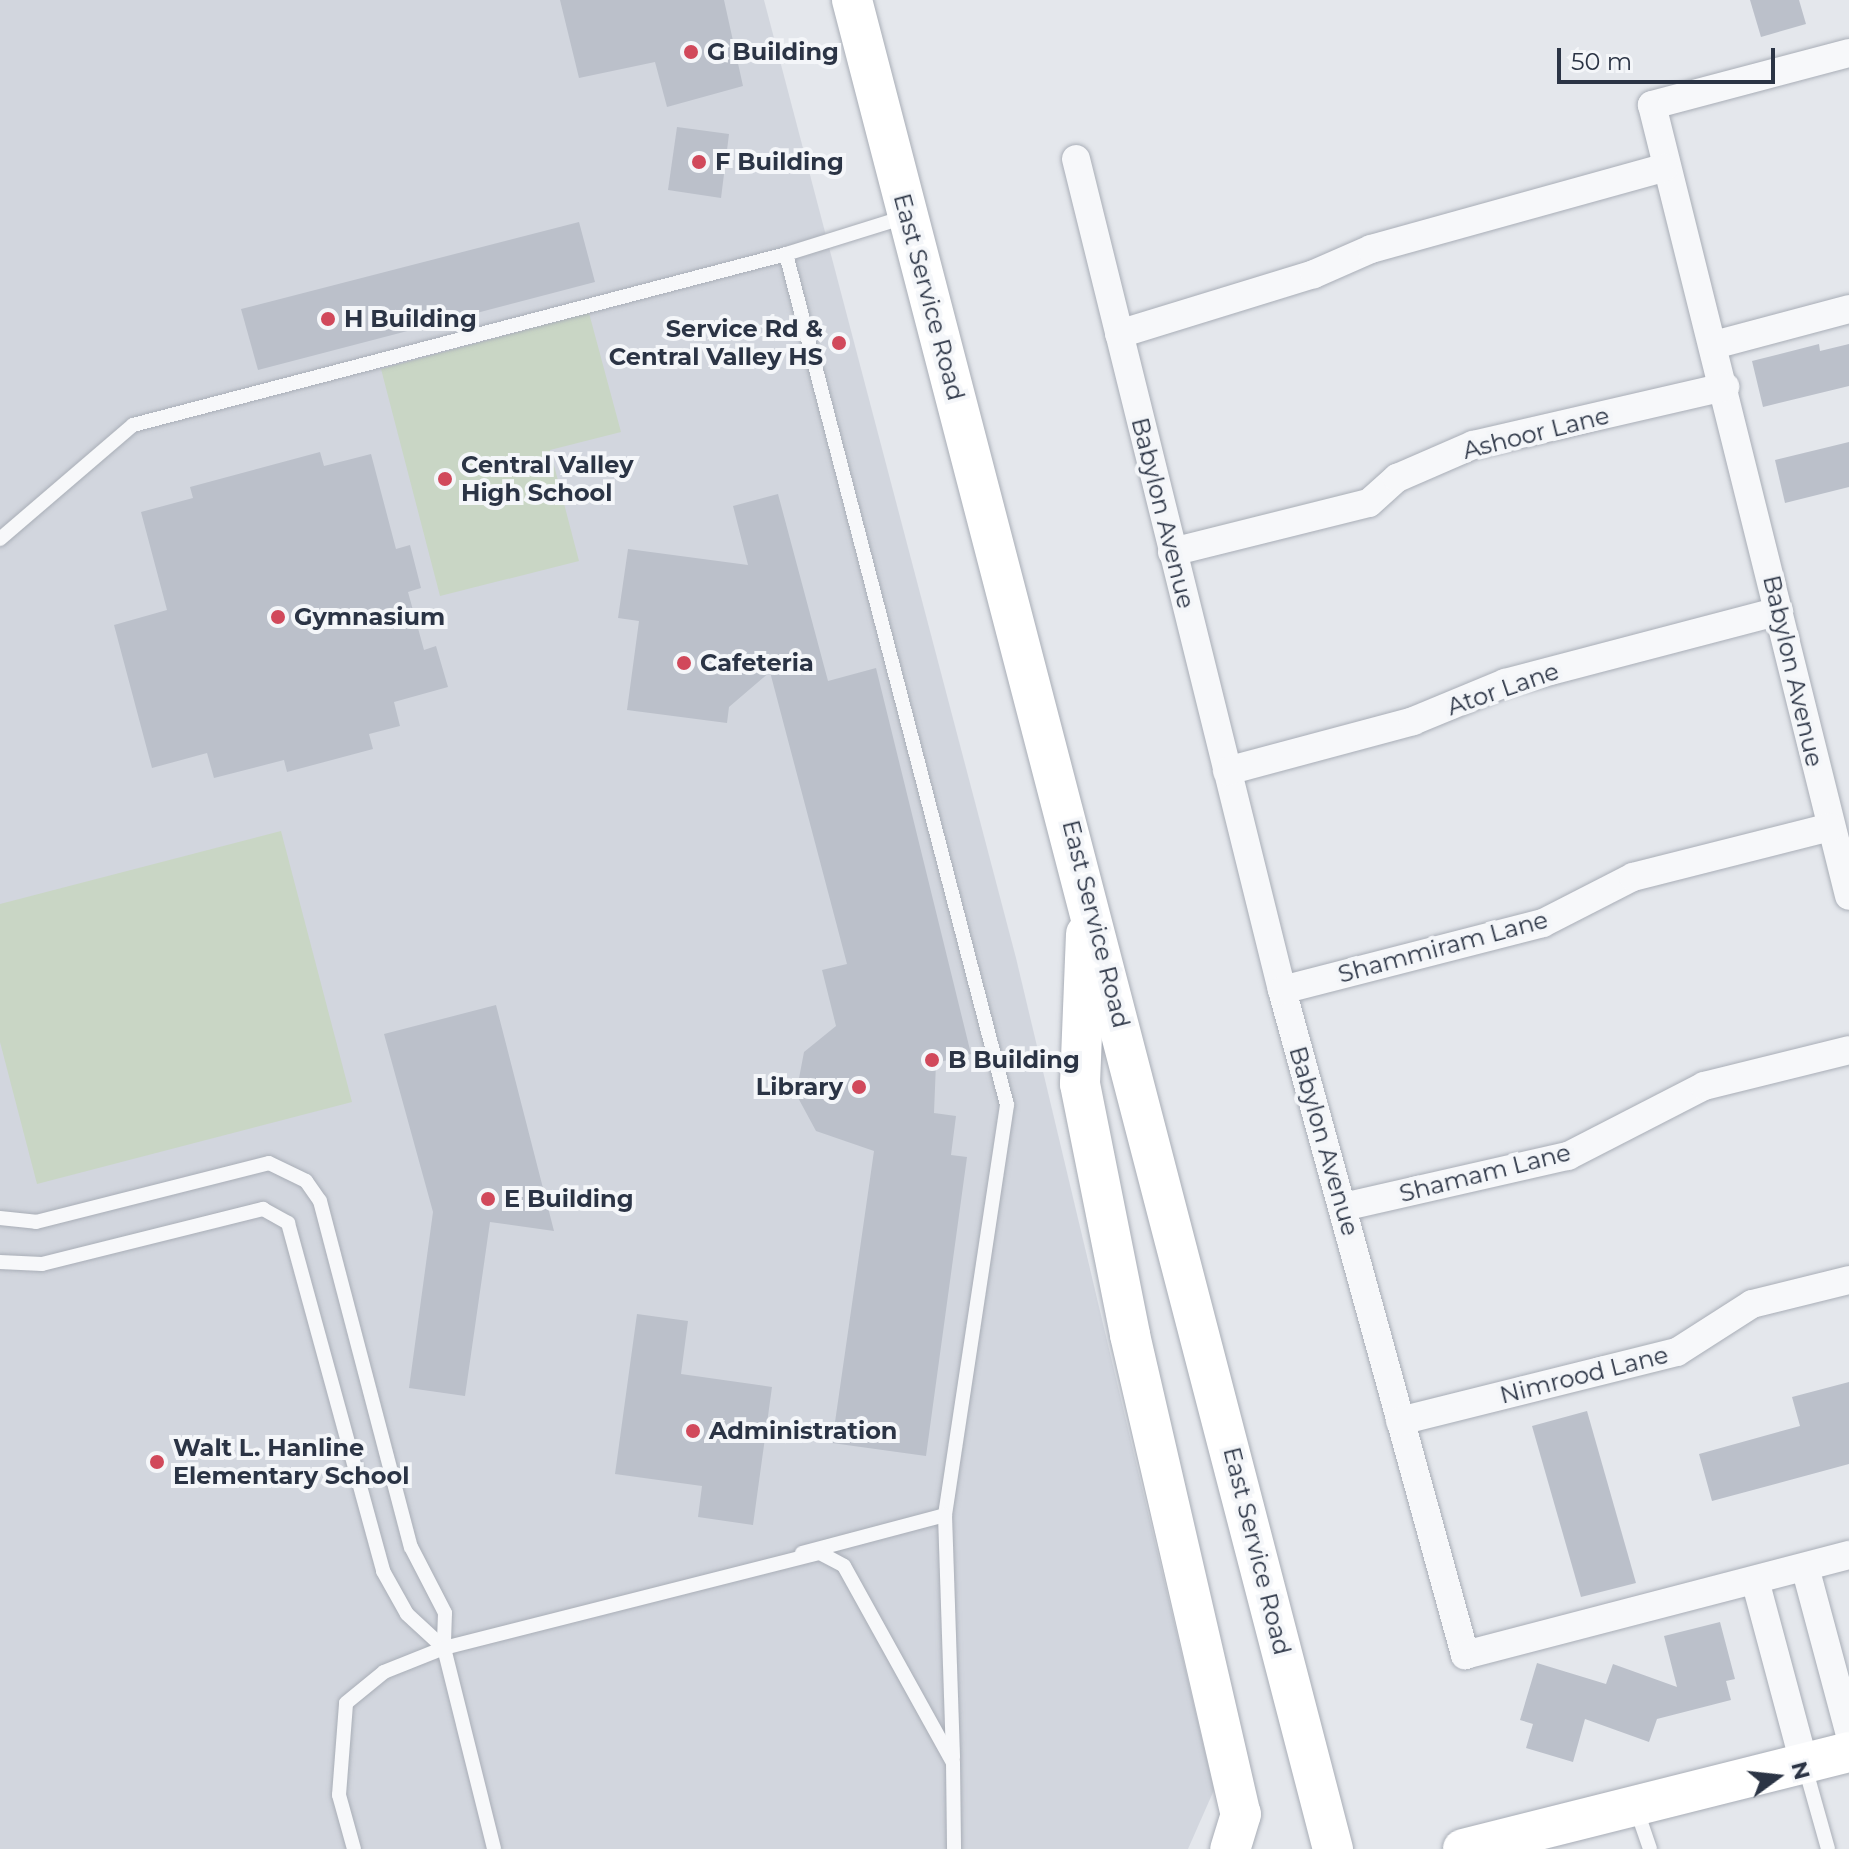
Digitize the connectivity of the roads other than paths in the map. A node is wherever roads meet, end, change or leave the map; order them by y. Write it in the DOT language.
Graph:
graph roads {
  1 [pos="852,0"];
  2 [pos="1849,53"];
  3 [pos="1076,159"];
  4 [pos="1664,168"];
  5 [pos="906,217"];
  6 [pos="786,254"];
  7 [pos="1849,309"];
  8 [pos="1119,334"];
  9 [pos="1714,345"];
  10 [pos="1725,387"];
  11 [pos="0,539"];
  12 [pos="1172,552"];
  13 [pos="1779,611"];
  14 [pos="1227,771"];
  15 [pos="1830,827"];
  16 [pos="1087,890"];
  17 [pos="1849,896"];
  18 [pos="1282,990"];
  19 [pos="1849,1050"];
  20 [pos="1343,1207"];
  21 [pos="0,1218"];
  22 [pos="0,1262"];
  23 [pos="1849,1280"];
  24 [pos="1400,1421"];
  25 [pos="945,1515"];
  26 [pos="802,1553"];
  27 [pos="1849,1555"];
  28 [pos="1805,1567"];
  29 [pos="1755,1580"];
  30 [pos="444,1648"];
  31 [pos="1849,1731"];
  32 [pos="1849,1752"];
  33 [pos="953,1763"];
  34 [pos="1804,1763"];
  35 [pos="1636,1807"];
  36 [pos="354,1849"];
  37 [pos="494,1849"];
  38 [pos="954,1849"];
  39 [pos="1230,1849"];
  40 [pos="1333,1849"];
  41 [pos="1463,1849"];
  42 [pos="1650,1849"];
  43 [pos="1828,1849"];
  1 -- 5 [label="street, East Service Road"];
  2 -- 4 [label="street, Babylon Avenue"];
  3 -- 8 [label="street, Babylon Avenue"];
  4 -- 8 [label="street"];
  4 -- 9 [label="street, Babylon Avenue"];
  5 -- 6 [label="lane"];
  5 -- 16 [label="street, East Service Road"];
  6 -- 11 [label="lane"];
  6 -- 25 [label="lane"];
  7 -- 9 [label="street"];
  8 -- 12 [label="street, Babylon Avenue"];
  9 -- 10 [label="street, Babylon Avenue"];
  10 -- 12 [label="street, Ashoor Lane"];
  10 -- 13 [label="street, Babylon Avenue"];
  12 -- 14 [label="street, Babylon Avenue"];
  13 -- 14 [label="street, Ator Lane"];
  13 -- 15 [label="street, Babylon Avenue"];
  14 -- 18 [label="street, Babylon Avenue"];
  15 -- 17 [label="street, Babylon Avenue"];
  15 -- 18 [label="street, Shammiram Lane"];
  16 -- 39 [label="street"];
  16 -- 40 [label="street, East Service Road"];
  18 -- 20 [label="street, Babylon Avenue"];
  19 -- 20 [label="street, Shamam Lane"];
  20 -- 24 [label="street, Babylon Avenue"];
  21 -- 30 [label="lane"];
  22 -- 30 [label="lane"];
  23 -- 24 [label="street, Nimrood Lane"];
  24 -- 29 [label="street, Babylon Avenue"];
  25 -- 26 [label="lane"];
  25 -- 33 [label="lane"];
  26 -- 30 [label="lane"];
  26 -- 33 [label="lane"];
  27 -- 28 [label="street, Babylon Avenue"];
  28 -- 29 [label="street, Babylon Avenue"];
  28 -- 31 [label="street"];
  29 -- 34 [label="street"];
  30 -- 36 [label="lane"];
  30 -- 37 [label="lane"];
  32 -- 34 [label="street"];
  33 -- 38 [label="lane"];
  34 -- 35 [label="street"];
  34 -- 43 [label="lane"];
  35 -- 41 [label="street"];
  35 -- 42 [label="lane"];
}
